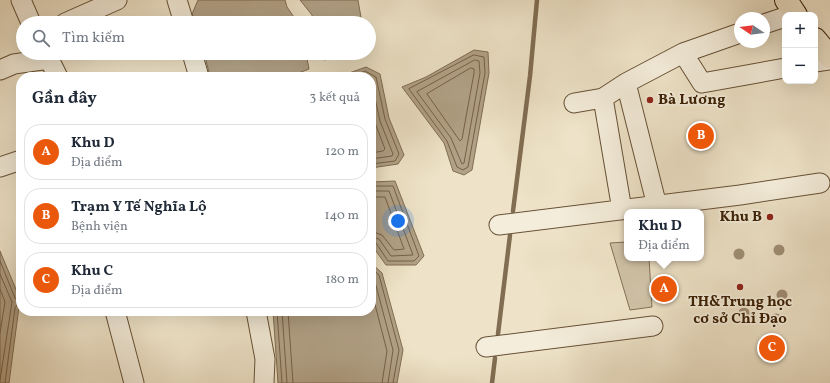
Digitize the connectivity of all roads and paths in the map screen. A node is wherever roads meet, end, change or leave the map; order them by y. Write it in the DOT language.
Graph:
graph roads {
  1 [pos="21,0"];
  2 [pos="117,0"];
  3 [pos="177,0"];
  4 [pos="28,16"];
  5 [pos="81,16"];
  6 [pos="182,16"];
  7 [pos="782,16"];
  8 [pos="770,21"];
  9 [pos="734,35"];
  10 [pos="818,43"];
  11 [pos="683,53"];
  12 [pos="830,58"];
  13 [pos="30,60"];
  14 [pos="49,60"];
  15 [pos="194,60"];
  16 [pos="818,61"];
  17 [pos="782,69"];
  18 [pos="0,70"];
  19 [pos="55,72"];
  20 [pos="198,72"];
  21 [pos="626,83"];
  22 [pos="603,98"];
  23 [pos="574,103"];
  24 [pos="16,162"];
  25 [pos="0,167"];
  26 [pos="820,183"];
  27 [pos="657,206"];
  28 [pos="631,209"];
  29 [pos="622,210"];
  30 [pos="499,225"];
  31 [pos="116,316"];
  32 [pos="257,316"];
  33 [pos="653,326"];
  34 [pos="486,347"];
  35 [pos="134,383"];
  36 [pos="264,383"];
  1 -- 4 [label="street"];
  2 -- 5 [label="street"];
  3 -- 6 [label="street"];
  7 -- 8 [label="street"];
  9 -- 11 [label="street"];
  10 -- 12 [label="main road"];
  11 -- 17 [label="street"];
  11 -- 21 [label="street"];
  12 -- 16 [label="street"];
  13 -- 18 [label="street"];
  14 -- 19 [label="street"];
  15 -- 20 [label="street"];
  21 -- 22 [label="street"];
  21 -- 27 [label="street"];
  22 -- 23 [label="street"];
  22 -- 29 [label="street"];
  24 -- 25 [label="street"];
  26 -- 27 [label="street"];
  27 -- 28 [label="street"];
  29 -- 30 [label="street"];
  31 -- 35 [label="street"];
  32 -- 36 [label="street"];
  33 -- 34 [label="street"];
}
